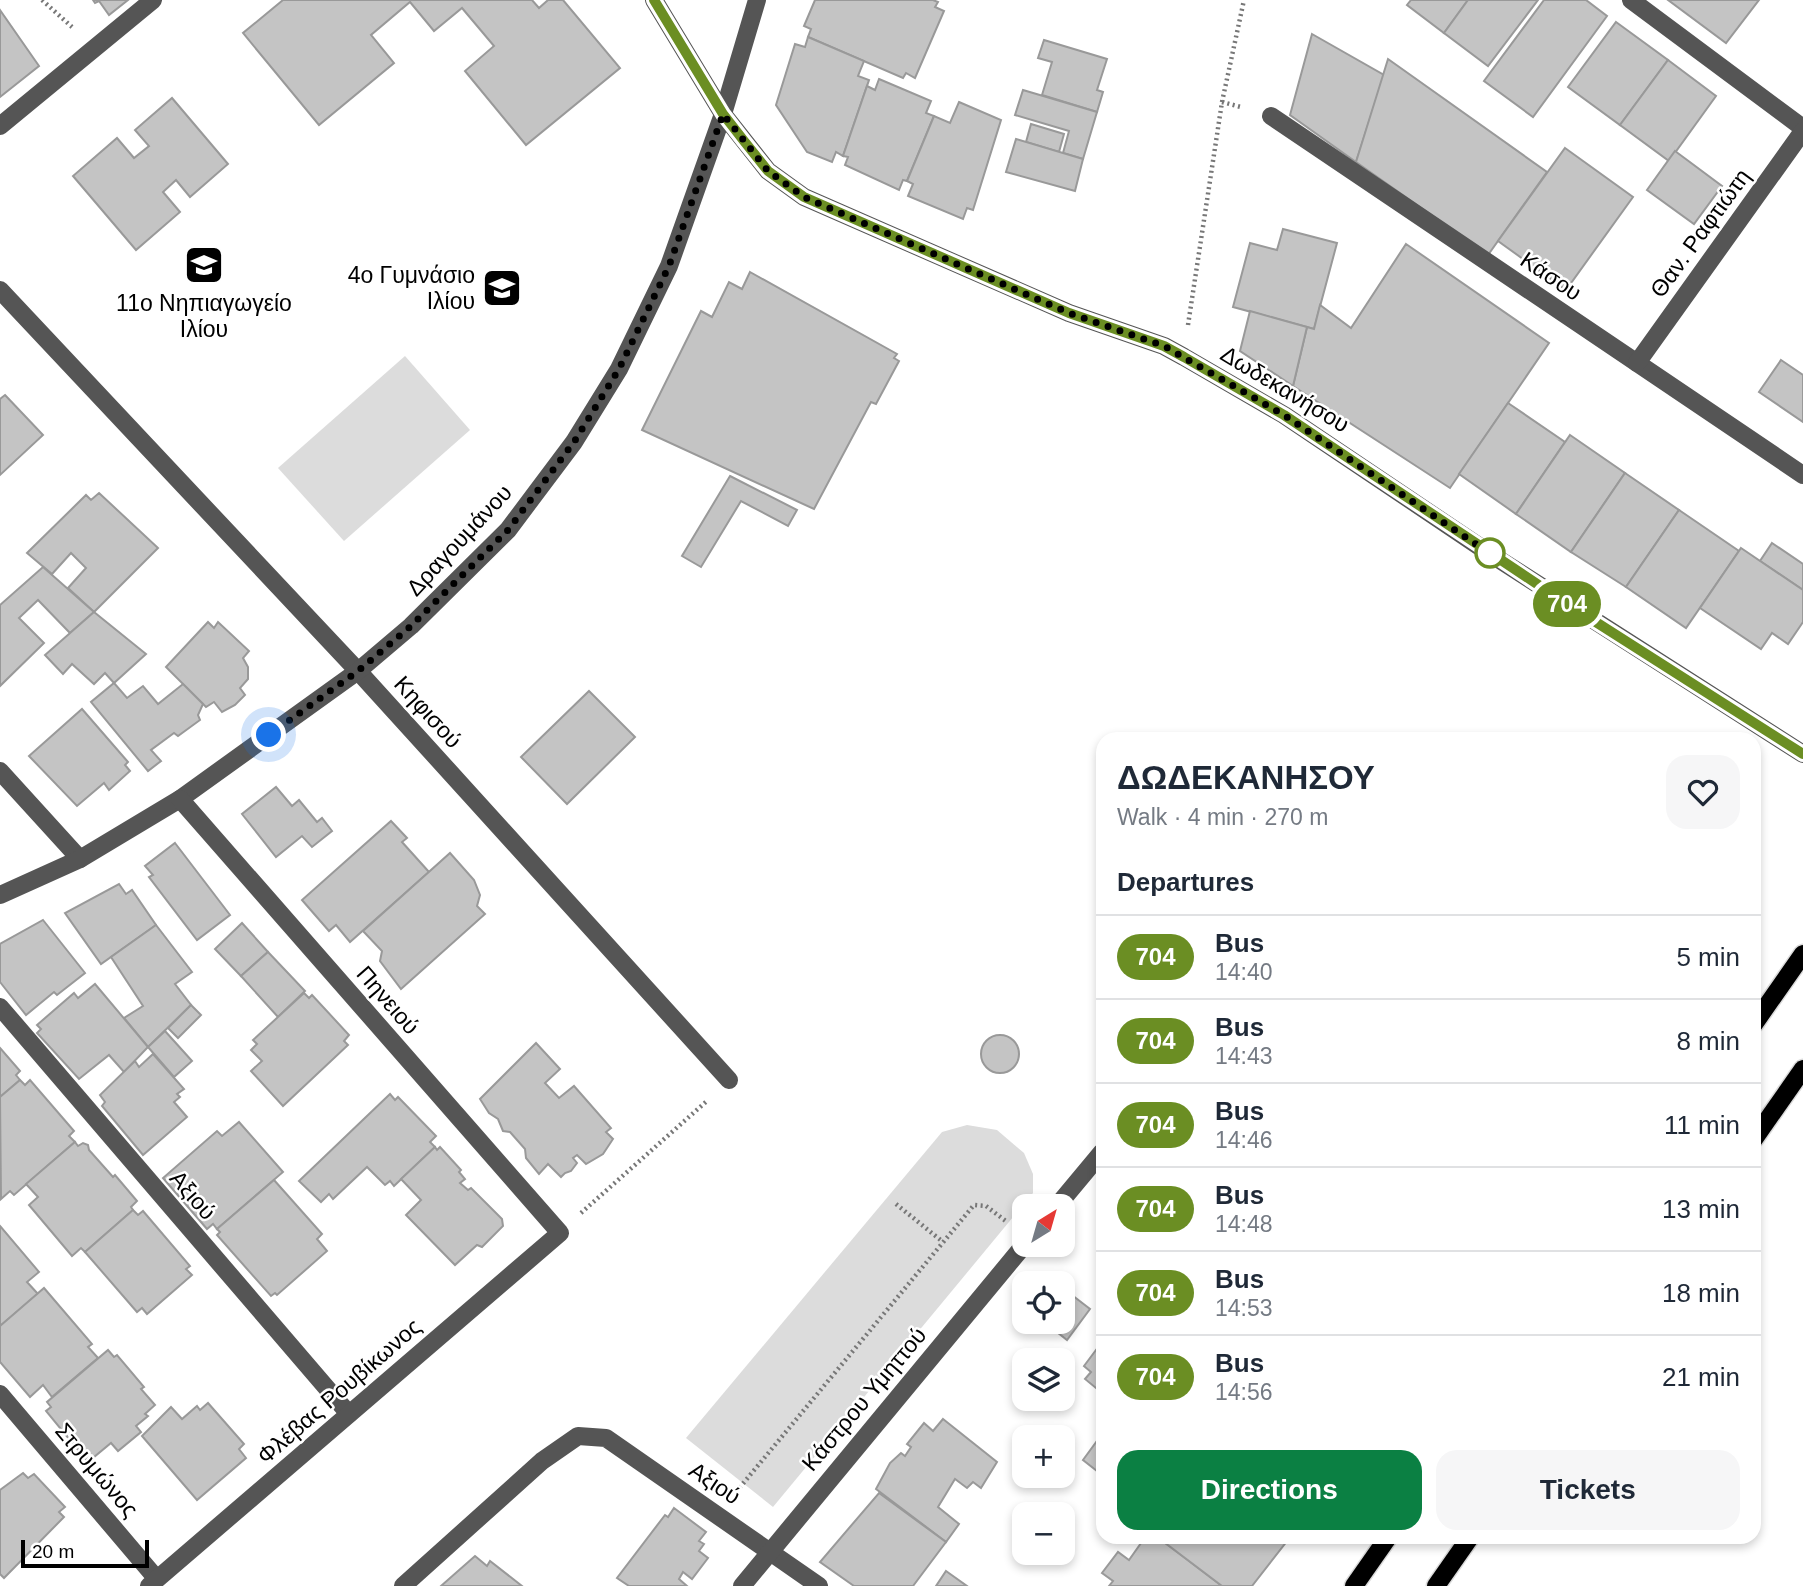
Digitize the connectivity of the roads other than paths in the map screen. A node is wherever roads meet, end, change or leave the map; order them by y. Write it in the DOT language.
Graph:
graph roads {
  1 [pos="153,0"];
  2 [pos="654,0"];
  3 [pos="757,0"];
  4 [pos="1631,0"];
  5 [pos="723,114"];
  6 [pos="1272,116"];
  7 [pos="0,126"];
  8 [pos="1803,129"];
  9 [pos="0,290"];
  10 [pos="1637,363"];
  11 [pos="1803,475"];
  12 [pos="358,671"];
  13 [pos="1803,754"];
  14 [pos="0,771"];
  15 [pos="180,799"];
  16 [pos="80,859"];
  17 [pos="0,895"];
  18 [pos="1803,954"];
  19 [pos="0,1007"];
  20 [pos="1761,1014"];
  21 [pos="1803,1069"];
  22 [pos="729,1080"];
  23 [pos="1761,1129"];
  24 [pos="1096,1159"];
  25 [pos="1067,1194"];
  26 [pos="560,1233"];
  27 [pos="1014,1257"];
  28 [pos="0,1394"];
  29 [pos="349,1414"];
  30 [pos="1383,1544"];
  31 [pos="1465,1544"];
  32 [pos="770,1551"];
  33 [pos="153,1582"];
  34 [pos="403,1586"];
  35 [pos="742,1586"];
  36 [pos="819,1586"];
  37 [pos="1354,1586"];
  38 [pos="1436,1586"];
  1 -- 7 [label="street"];
  2 -- 5 [label="street, Δωδεκανήσου"];
  3 -- 5 [label="street, Δραγουμάνου"];
  4 -- 8 [label="street"];
  5 -- 12 [label="street, Δραγουμάνου"];
  5 -- 13 [label="street, Δωδεκανήσου"];
  6 -- 10 [label="street, Κάσου"];
  8 -- 10 [label="street, Θαν. Ραφτιώτη"];
  9 -- 12 [label="street, Κηφισού"];
  10 -- 11 [label="street, Κάσου"];
  12 -- 15 [label="street, Δραγουμάνου"];
  12 -- 22 [label="street, Κηφισού"];
  14 -- 16 [label="street"];
  15 -- 16 [label="street, Δραγουμάνου"];
  15 -- 26 [label="street, Πηνειού"];
  16 -- 17 [label="street, Δραγουμάνου"];
  18 -- 20 [label="main road"];
  19 -- 29 [label="street, Αξιού"];
  21 -- 23 [label="main road"];
  24 -- 25 [label="street"];
  26 -- 29 [label="street, Φλέβας Ρουβίκωνος"];
  27 -- 32 [label="street, Κάστρου Υμηττού"];
  28 -- 33 [label="street, Στρυμώνος"];
  29 -- 33 [label="street, Φλέβας Ρουβίκωνος"];
  30 -- 37 [label="main road"];
  31 -- 38 [label="main road"];
  32 -- 34 [label="street, Αξιού"];
  32 -- 35 [label="street, Κάστρου Υμηττού"];
  32 -- 36 [label="street, Αξιού"];
}
